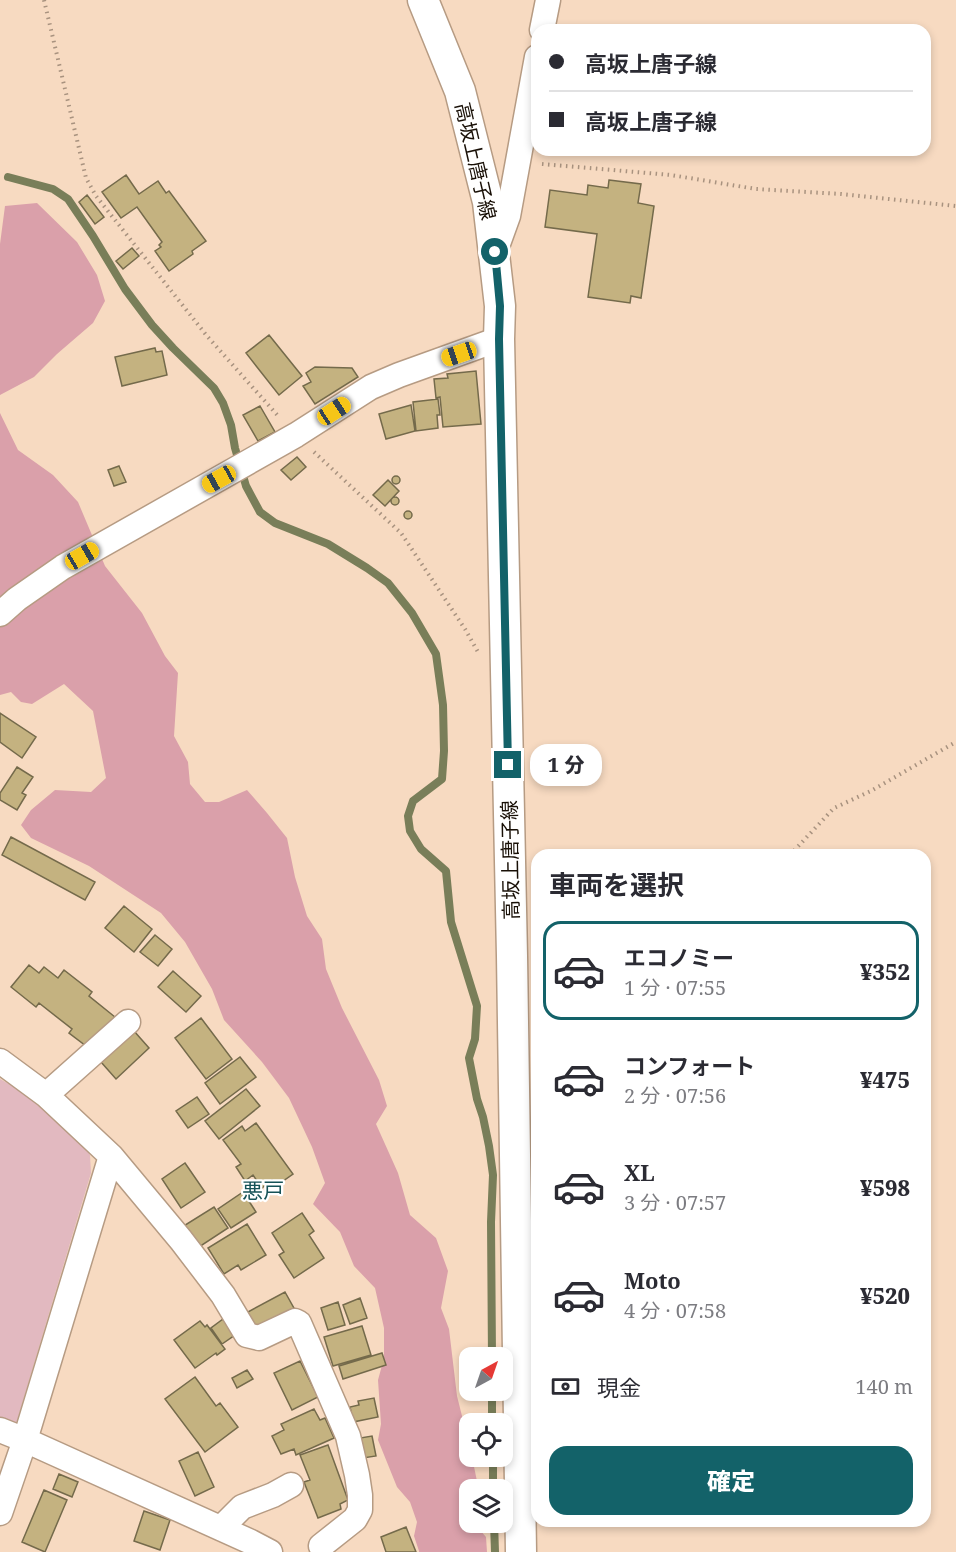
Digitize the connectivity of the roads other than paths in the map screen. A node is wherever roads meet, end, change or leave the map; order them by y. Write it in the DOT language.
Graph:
graph roads {
  1 [pos="423,0"];
  2 [pos="548,0"];
  3 [pos="543,24"];
  4 [pos="531,90"];
  5 [pos="495,252"];
  6 [pos="499,339"];
  7 [pos="0,614"];
  8 [pos="128,1022"];
  9 [pos="0,1061"];
  10 [pos="46,1095"];
  11 [pos="111,1156"];
  12 [pos="0,1430"];
  13 [pos="25,1440"];
  14 [pos="291,1485"];
  15 [pos="0,1513"];
  16 [pos="222,1528"];
  17 [pos="321,1546"];
  18 [pos="270,1552"];
  19 [pos="521,1552"];
  1 -- 5 [label="main road, 高坂上唐子線"];
  2 -- 3 [label="street"];
  4 -- 5 [label="street"];
  5 -- 6 [label="main road, 高坂上唐子線"];
  6 -- 7 [label="street"];
  6 -- 19 [label="main road, 高坂上唐子線"];
  8 -- 10 [label="street"];
  9 -- 10 [label="street"];
  10 -- 11 [label="street"];
  11 -- 13 [label="street"];
  11 -- 17 [label="street"];
  12 -- 13 [label="street"];
  13 -- 15 [label="street"];
  13 -- 16 [label="street"];
  14 -- 16 [label="street"];
  16 -- 18 [label="street"];
}
